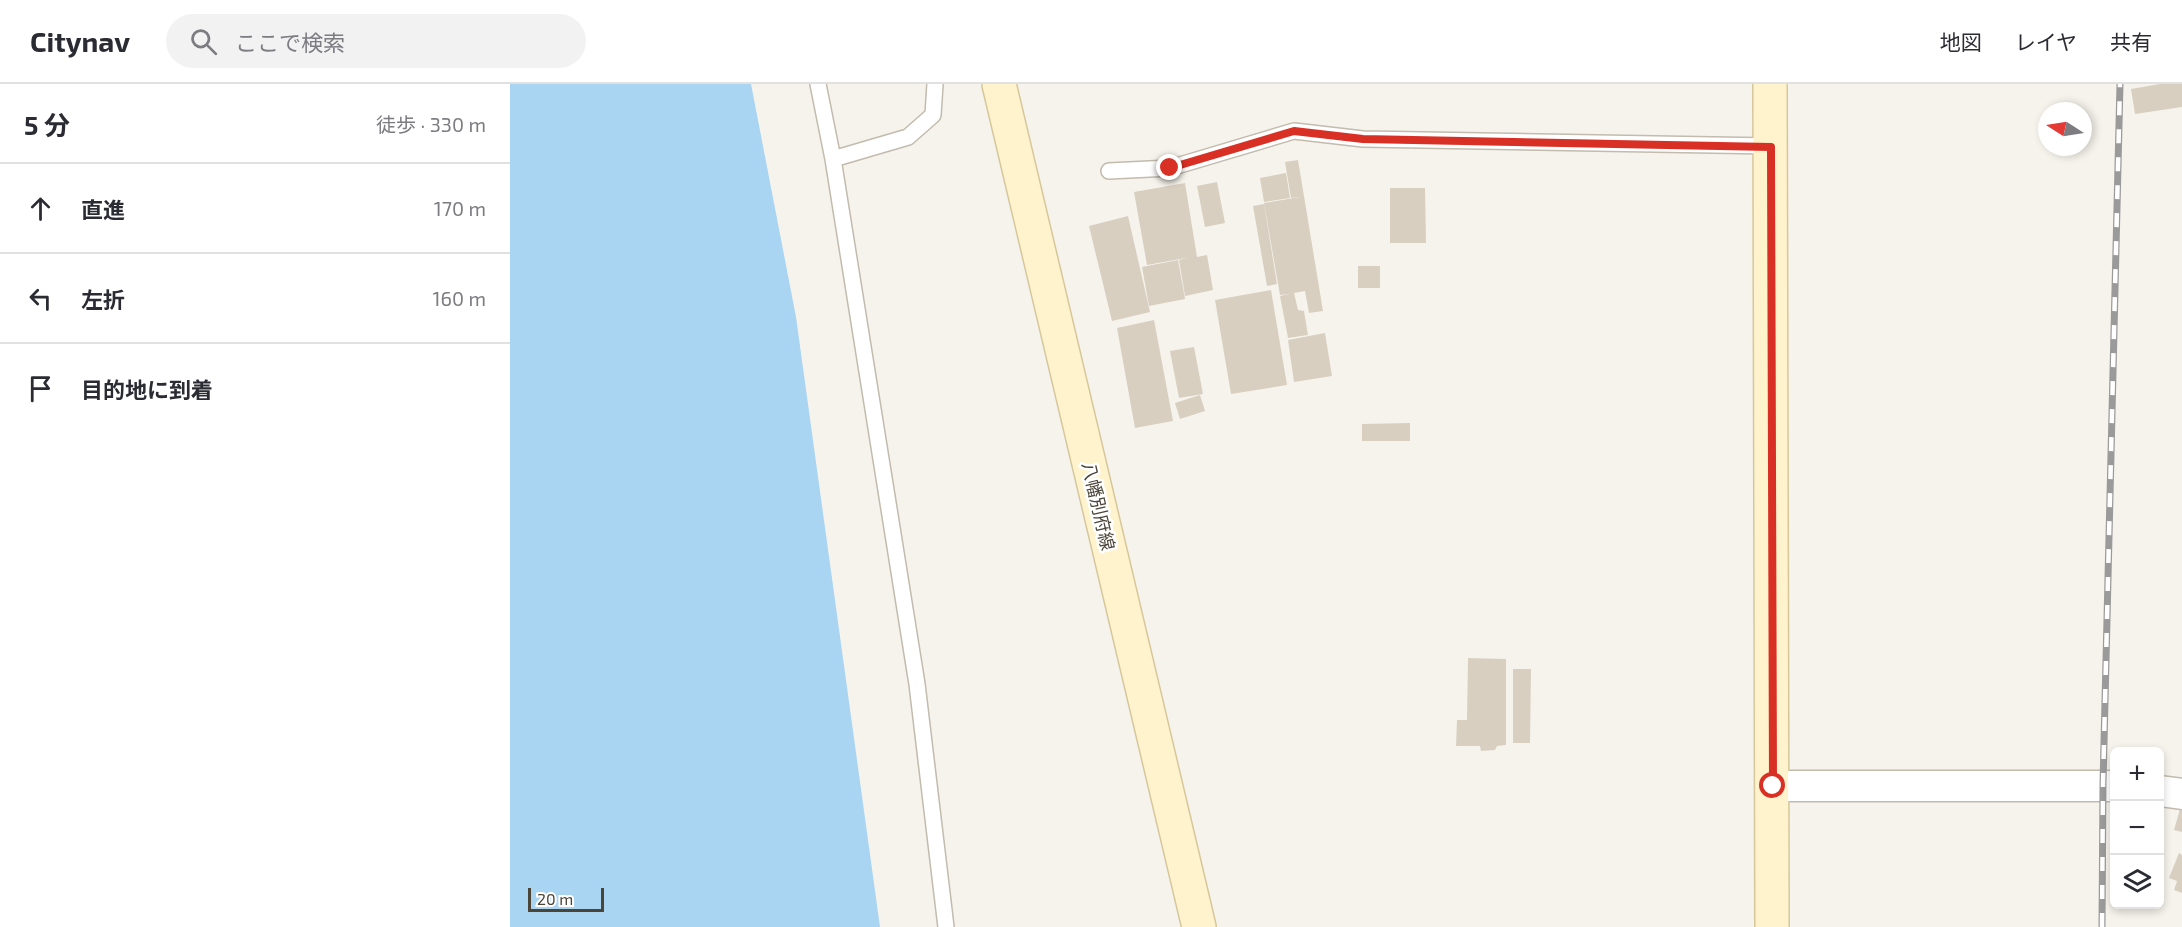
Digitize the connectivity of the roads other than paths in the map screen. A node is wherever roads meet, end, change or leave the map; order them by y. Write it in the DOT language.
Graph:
graph roads {
  1 [pos="818,84"];
  2 [pos="935,84"];
  3 [pos="999,84"];
  4 [pos="1770,84"];
  5 [pos="1771,147"];
  6 [pos="833,159"];
  7 [pos="1109,171"];
  8 [pos="1773,786"];
  9 [pos="2110,786"];
  10 [pos="2164,792"];
  11 [pos="2182,794"];
  12 [pos="946,927"];
  13 [pos="1199,927"];
  14 [pos="1772,927"];
  1 -- 6 [label="lane"];
  2 -- 6 [label="lane"];
  3 -- 13 [label="main road, 八幡別府線"];
  4 -- 5 [label="main road"];
  5 -- 7 [label="lane"];
  5 -- 8 [label="main road"];
  6 -- 12 [label="lane"];
  8 -- 9 [label="street"];
  8 -- 14 [label="main road"];
  10 -- 11 [label="street"];
}
